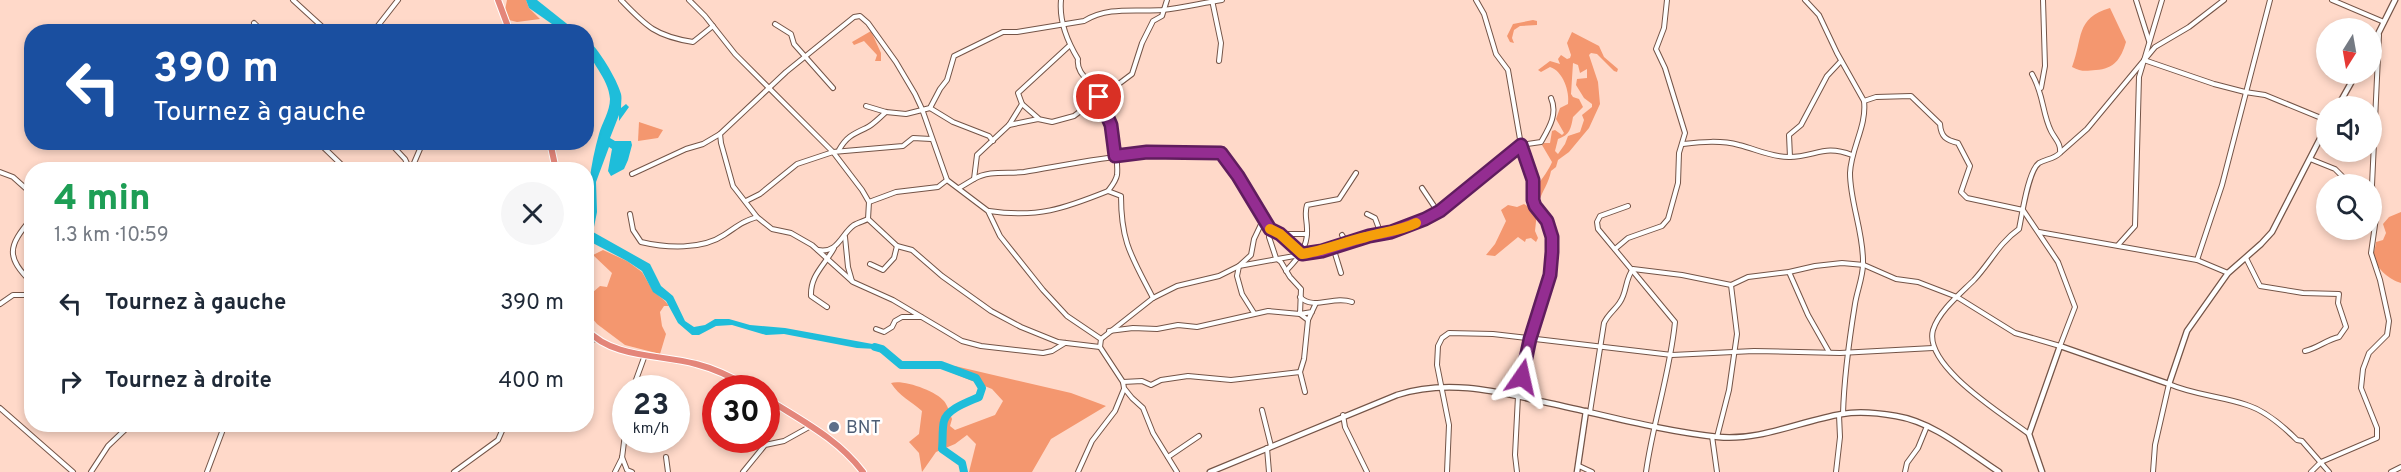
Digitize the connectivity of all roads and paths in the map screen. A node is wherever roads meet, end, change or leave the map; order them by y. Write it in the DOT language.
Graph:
graph roads {
  1 [pos="293,0"];
  2 [pos="398,0"];
  3 [pos="498,0"];
  4 [pos="621,0"];
  5 [pos="689,0"];
  6 [pos="1061,0"];
  7 [pos="1167,0"];
  8 [pos="1222,0"];
  9 [pos="1476,0"];
  10 [pos="1667,0"];
  11 [pos="1805,0"];
  12 [pos="2043,0"];
  13 [pos="2136,0"];
  14 [pos="2162,0"];
  15 [pos="2224,0"];
  16 [pos="2270,0"];
  17 [pos="2332,0"];
  18 [pos="2395,0"];
  19 [pos="1212,1"];
  20 [pos="1165,9"];
  21 [pos="2384,22"];
  22 [pos="319,24"];
  23 [pos="379,24"];
  24 [pos="507,24"];
  25 [pos="775,24"];
  26 [pos="1063,24"];
  27 [pos="713,26"];
  28 [pos="2382,26"];
  29 [pos="2150,42"];
  30 [pos="1069,45"];
  31 [pos="805,58"];
  32 [pos="2144,60"];
  33 [pos="1219,61"];
  34 [pos="1841,61"];
  35 [pos="2032,74"];
  36 [pos="2377,84"];
  37 [pos="771,88"];
  38 [pos="833,88"];
  39 [pos="1095,88"];
  40 [pos="1107,88"];
  41 [pos="2041,89"];
  42 [pos="2244,92"];
  43 [pos="1099,97"];
  44 [pos="1551,98"];
  45 [pos="1864,101"];
  46 [pos="1022,104"];
  47 [pos="866,106"];
  48 [pos="930,108"];
  49 [pos="922,109"];
  50 [pos="886,112"];
  51 [pos="2316,116"];
  52 [pos="1038,119"];
  53 [pos="1009,126"];
  54 [pos="720,134"];
  55 [pos="932,139"];
  56 [pos="993,141"];
  57 [pos="1683,144"];
  58 [pos="1521,145"];
  59 [pos="2316,147"];
  60 [pos="326,150"];
  61 [pos="397,150"];
  62 [pos="838,151"];
  63 [pos="833,152"];
  64 [pos="2060,153"];
  65 [pos="1852,155"];
  66 [pos="1115,156"];
  67 [pos="1790,157"];
  68 [pos="2310,159"];
  69 [pos="339,162"];
  70 [pos="407,162"];
  71 [pos="0,172"];
  72 [pos="1356,173"];
  73 [pos="632,174"];
  74 [pos="2339,174"];
  75 [pos="2373,174"];
  76 [pos="974,179"];
  77 [pos="947,180"];
  78 [pos="24,187"];
  79 [pos="959,188"];
  80 [pos="1422,188"];
  81 [pos="1108,192"];
  82 [pos="746,201"];
  83 [pos="868,202"];
  84 [pos="1628,206"];
  85 [pos="2023,210"];
  86 [pos="988,211"];
  87 [pos="1438,212"];
  88 [pos="630,214"];
  89 [pos="1366,214"];
  90 [pos="757,217"];
  91 [pos="1264,218"];
  92 [pos="868,219"];
  93 [pos="1270,229"];
  94 [pos="24,230"];
  95 [pos="2038,232"];
  96 [pos="1280,234"];
  97 [pos="1307,234"];
  98 [pos="1381,234"];
  99 [pos="1342,235"];
  100 [pos="845,237"];
  101 [pos="2373,240"];
  102 [pos="1346,242"];
  103 [pos="2118,245"];
  104 [pos="897,246"];
  105 [pos="1333,247"];
  106 [pos="834,248"];
  107 [pos="1615,249"];
  108 [pos="817,250"];
  109 [pos="1302,254"];
  110 [pos="1276,258"];
  111 [pos="2246,258"];
  112 [pos="827,260"];
  113 [pos="2197,260"];
  114 [pos="870,264"];
  115 [pos="1864,265"];
  116 [pos="1239,266"];
  117 [pos="1633,269"];
  118 [pos="1287,271"];
  119 [pos="1789,272"];
  120 [pos="1341,273"];
  121 [pos="2228,273"];
  122 [pos="24,276"];
  123 [pos="852,282"];
  124 [pos="1731,285"];
  125 [pos="24,295"];
  126 [pos="1300,297"];
  127 [pos="1957,297"];
  128 [pos="1153,298"];
  129 [pos="1352,302"];
  130 [pos="1316,303"];
  131 [pos="0,304"];
  132 [pos="827,307"];
  133 [pos="1312,312"];
  134 [pos="1254,313"];
  135 [pos="1300,314"];
  136 [pos="922,317"];
  137 [pos="1308,320"];
  138 [pos="876,329"];
  139 [pos="1108,331"];
  140 [pos="594,336"];
  141 [pos="594,339"];
  142 [pos="598,339"];
  143 [pos="1101,339"];
  144 [pos="1530,339"];
  145 [pos="1065,343"];
  146 [pos="1600,345"];
  147 [pos="2060,346"];
  148 [pos="1100,347"];
  149 [pos="1933,348"];
  150 [pos="1734,351"];
  151 [pos="2305,351"];
  152 [pos="1830,352"];
  153 [pos="1847,353"];
  154 [pos="645,355"];
  155 [pos="1672,355"];
  156 [pos="1300,372"];
  157 [pos="638,375"];
  158 [pos="728,375"];
  159 [pos="1123,382"];
  160 [pos="2169,384"];
  161 [pos="1442,386"];
  162 [pos="1124,388"];
  163 [pos="1305,392"];
  164 [pos="1518,396"];
  165 [pos="780,407"];
  166 [pos="0,408"];
  167 [pos="1262,410"];
  168 [pos="1588,411"];
  169 [pos="1841,414"];
  170 [pos="1343,415"];
  171 [pos="811,426"];
  172 [pos="1654,426"];
  173 [pos="1927,426"];
  174 [pos="24,429"];
  175 [pos="27,432"];
  176 [pos="123,432"];
  177 [pos="222,432"];
  178 [pos="502,432"];
  179 [pos="2029,434"];
  180 [pos="1199,436"];
  181 [pos="1714,436"];
  182 [pos="1269,447"];
  183 [pos="622,453"];
  184 [pos="622,456"];
  185 [pos="666,457"];
  186 [pos="1168,457"];
  187 [pos="2321,462"];
  188 [pos="2401,467"];
  189 [pos="1578,469"];
  190 [pos="1995,471"];
  191 [pos="73,472"];
  192 [pos="91,472"];
  193 [pos="207,472"];
  194 [pos="454,472"];
  195 [pos="615,472"];
  196 [pos="632,472"];
  197 [pos="668,472"];
  198 [pos="743,472"];
  199 [pos="863,472"];
  200 [pos="1078,472"];
  201 [pos="1177,472"];
  202 [pos="1210,472"];
  203 [pos="1269,472"];
  204 [pos="1367,472"];
  205 [pos="1448,472"];
  206 [pos="1517,472"];
  207 [pos="1593,472"];
  208 [pos="1646,472"];
  209 [pos="1717,472"];
  210 [pos="1836,472"];
  211 [pos="1905,472"];
  212 [pos="2042,472"];
  213 [pos="2153,472"];
  214 [pos="2311,472"];
  215 [pos="2329,472"];
  216 [pos="2391,472"];
  1 -- 22 [label="street"];
  2 -- 23 [label="street"];
  3 -- 24 [label="highway"];
  4 -- 27 [label="street"];
  5 -- 27 [label="street"];
  6 -- 26 [label="street"];
  7 -- 20 [label="street"];
  8 -- 19 [label="street"];
  9 -- 58 [label="street"];
  10 -- 57 [label="street"];
  11 -- 34 [label="street"];
  12 -- 41 [label="street"];
  13 -- 29 [label="street"];
  14 -- 29 [label="street"];
  15 -- 32 [label="street"];
  16 -- 42 [label="street"];
  17 -- 21 [label="street"];
  18 -- 21 [label="street"];
  19 -- 20 [label="street"];
  19 -- 33 [label="street"];
  20 -- 26 [label="street"];
  20 -- 40 [label="street"];
  21 -- 28 [label="street"];
  25 -- 31 [label="street"];
  26 -- 30 [label="street"];
  26 -- 48 [label="street"];
  27 -- 37 [label="street"];
  29 -- 32 [label="street"];
  30 -- 39 [label="street"];
  30 -- 46 [label="street"];
  31 -- 37 [label="street"];
  31 -- 38 [label="street"];
  31 -- 49 [label="street"];
  32 -- 42 [label="street"];
  32 -- 64 [label="street"];
  32 -- 103 [label="street"];
  34 -- 45 [label="street"];
  34 -- 67 [label="street"];
  35 -- 41 [label="street"];
  36 -- 75 [label="street"];
  37 -- 54 [label="street"];
  37 -- 63 [label="street"];
  39 -- 40 [label="street"];
  39 -- 43 [label="street"];
  40 -- 43 [label="street"];
  41 -- 64 [label="street"];
  42 -- 51 [label="street"];
  42 -- 113 [label="street"];
  43 -- 52 [label="street"];
  43 -- 66 [label="street"];
  44 -- 58 [label="street"];
  45 -- 65 [label="street"];
  45 -- 85 [label="street"];
  46 -- 52 [label="street"];
  46 -- 53 [label="street"];
  47 -- 50 [label="street"];
  48 -- 49 [label="street"];
  48 -- 56 [label="street"];
  49 -- 50 [label="street"];
  49 -- 55 [label="street"];
  50 -- 62 [label="street"];
  52 -- 53 [label="street"];
  53 -- 56 [label="street"];
  54 -- 73 [label="street"];
  54 -- 82 [label="street"];
  55 -- 62 [label="street"];
  55 -- 77 [label="street"];
  56 -- 76 [label="street"];
  57 -- 67 [label="street"];
  57 -- 107 [label="street"];
  58 -- 87 [label="street"];
  58 -- 144 [label="street"];
  59 -- 68 [label="street"];
  60 -- 69 [label="street"];
  61 -- 70 [label="street"];
  62 -- 63 [label="street"];
  63 -- 82 [label="street"];
  63 -- 83 [label="street"];
  64 -- 85 [label="street"];
  65 -- 67 [label="street"];
  65 -- 115 [label="street"];
  66 -- 76 [label="street"];
  66 -- 81 [label="street"];
  66 -- 91 [label="street"];
  68 -- 74 [label="street"];
  68 -- 111 [label="street"];
  71 -- 78 [label="street"];
  72 -- 97 [label="street"];
  76 -- 79 [label="street"];
  77 -- 79 [label="street"];
  77 -- 83 [label="street"];
  79 -- 86 [label="street"];
  80 -- 87 [label="street"];
  81 -- 86 [label="street"];
  81 -- 128 [label="street"];
  82 -- 90 [label="street"];
  83 -- 92 [label="street"];
  84 -- 107 [label="street"];
  85 -- 95 [label="street"];
  85 -- 127 [label="street"];
  86 -- 143 [label="street"];
  87 -- 98 [label="street"];
  88 -- 90 [label="street"];
  89 -- 98 [label="street"];
  90 -- 108 [label="street"];
  91 -- 93 [label="street"];
  91 -- 116 [label="street"];
  92 -- 100 [label="street"];
  92 -- 104 [label="street"];
  93 -- 96 [label="street"];
  93 -- 110 [label="street"];
  94 -- 122 [label="street"];
  95 -- 103 [label="street"];
  95 -- 147 [label="street"];
  96 -- 97 [label="street"];
  96 -- 109 [label="street"];
  97 -- 109 [label="street"];
  98 -- 102 [label="street"];
  99 -- 102 [label="street"];
  100 -- 106 [label="street"];
  100 -- 123 [label="street"];
  101 -- 187 [label="street"];
  102 -- 105 [label="street"];
  103 -- 113 [label="street"];
  104 -- 114 [label="street"];
  104 -- 145 [label="street"];
  105 -- 109 [label="street"];
  105 -- 120 [label="street"];
  106 -- 108 [label="street"];
  106 -- 112 [label="street"];
  107 -- 117 [label="street"];
  108 -- 112 [label="street"];
  109 -- 110 [label="street"];
  109 -- 118 [label="street"];
  110 -- 116 [label="street"];
  110 -- 118 [label="street"];
  111 -- 121 [label="street"];
  111 -- 151 [label="street"];
  112 -- 123 [label="street"];
  112 -- 132 [label="street"];
  113 -- 121 [label="street"];
  115 -- 119 [label="street"];
  115 -- 127 [label="street"];
  115 -- 153 [label="street"];
  116 -- 128 [label="street"];
  116 -- 134 [label="street"];
  117 -- 124 [label="street"];
  117 -- 146 [label="street"];
  117 -- 155 [label="street"];
  118 -- 126 [label="street"];
  119 -- 124 [label="street"];
  119 -- 152 [label="street"];
  121 -- 160 [label="street"];
  123 -- 136 [label="street"];
  124 -- 150 [label="street"];
  125 -- 131 [label="street"];
  126 -- 130 [label="street"];
  126 -- 135 [label="street"];
  127 -- 147 [label="street"];
  127 -- 149 [label="street"];
  128 -- 139 [label="street"];
  129 -- 130 [label="street"];
  130 -- 133 [label="street"];
  133 -- 135 [label="street"];
  133 -- 137 [label="street"];
  134 -- 135 [label="street"];
  134 -- 139 [label="street"];
  135 -- 137 [label="street"];
  136 -- 138 [label="street"];
  136 -- 145 [label="street"];
  137 -- 156 [label="street"];
  139 -- 143 [label="street"];
  140 -- 142 [label="highway"];
  141 -- 142 [label="street"];
  142 -- 154 [label="highway"];
  143 -- 148 [label="street"];
  144 -- 146 [label="street"];
  144 -- 161 [label="street"];
  144 -- 164 [label="street"];
  145 -- 148 [label="street"];
  146 -- 155 [label="street"];
  146 -- 168 [label="street"];
  147 -- 160 [label="street"];
  147 -- 179 [label="street"];
  148 -- 159 [label="street"];
  149 -- 153 [label="street"];
  149 -- 179 [label="street"];
  150 -- 152 [label="street"];
  150 -- 155 [label="street"];
  150 -- 181 [label="street"];
  152 -- 153 [label="street"];
  153 -- 169 [label="street"];
  154 -- 157 [label="street"];
  154 -- 158 [label="highway"];
  155 -- 172 [label="street"];
  156 -- 159 [label="street"];
  156 -- 163 [label="street"];
  159 -- 162 [label="street"];
  160 -- 187 [label="street"];
  160 -- 213 [label="street"];
  161 -- 164 [label="street"];
  161 -- 170 [label="street"];
  161 -- 205 [label="street"];
  162 -- 186 [label="street"];
  162 -- 200 [label="street"];
  164 -- 168 [label="street"];
  164 -- 206 [label="street"];
  165 -- 171 [label="highway"];
  166 -- 174 [label="street"];
  167 -- 182 [label="street"];
  168 -- 172 [label="street"];
  168 -- 189 [label="street"];
  169 -- 173 [label="street"];
  169 -- 181 [label="street"];
  169 -- 210 [label="street"];
  170 -- 182 [label="street"];
  170 -- 204 [label="street"];
  171 -- 198 [label="street"];
  171 -- 199 [label="highway"];
  172 -- 181 [label="street"];
  172 -- 208 [label="street"];
  173 -- 190 [label="street"];
  173 -- 211 [label="street"];
  175 -- 191 [label="street"];
  176 -- 192 [label="street"];
  177 -- 193 [label="street"];
  178 -- 194 [label="street"];
  179 -- 212 [label="street"];
  180 -- 186 [label="street"];
  181 -- 209 [label="street"];
  182 -- 202 [label="street"];
  182 -- 203 [label="street"];
  183 -- 184 [label="street"];
  184 -- 195 [label="street"];
  184 -- 196 [label="street"];
  185 -- 197 [label="street"];
  186 -- 201 [label="street"];
  187 -- 214 [label="street"];
  187 -- 215 [label="street"];
  188 -- 216 [label="street"];
  189 -- 207 [label="street"];
}
